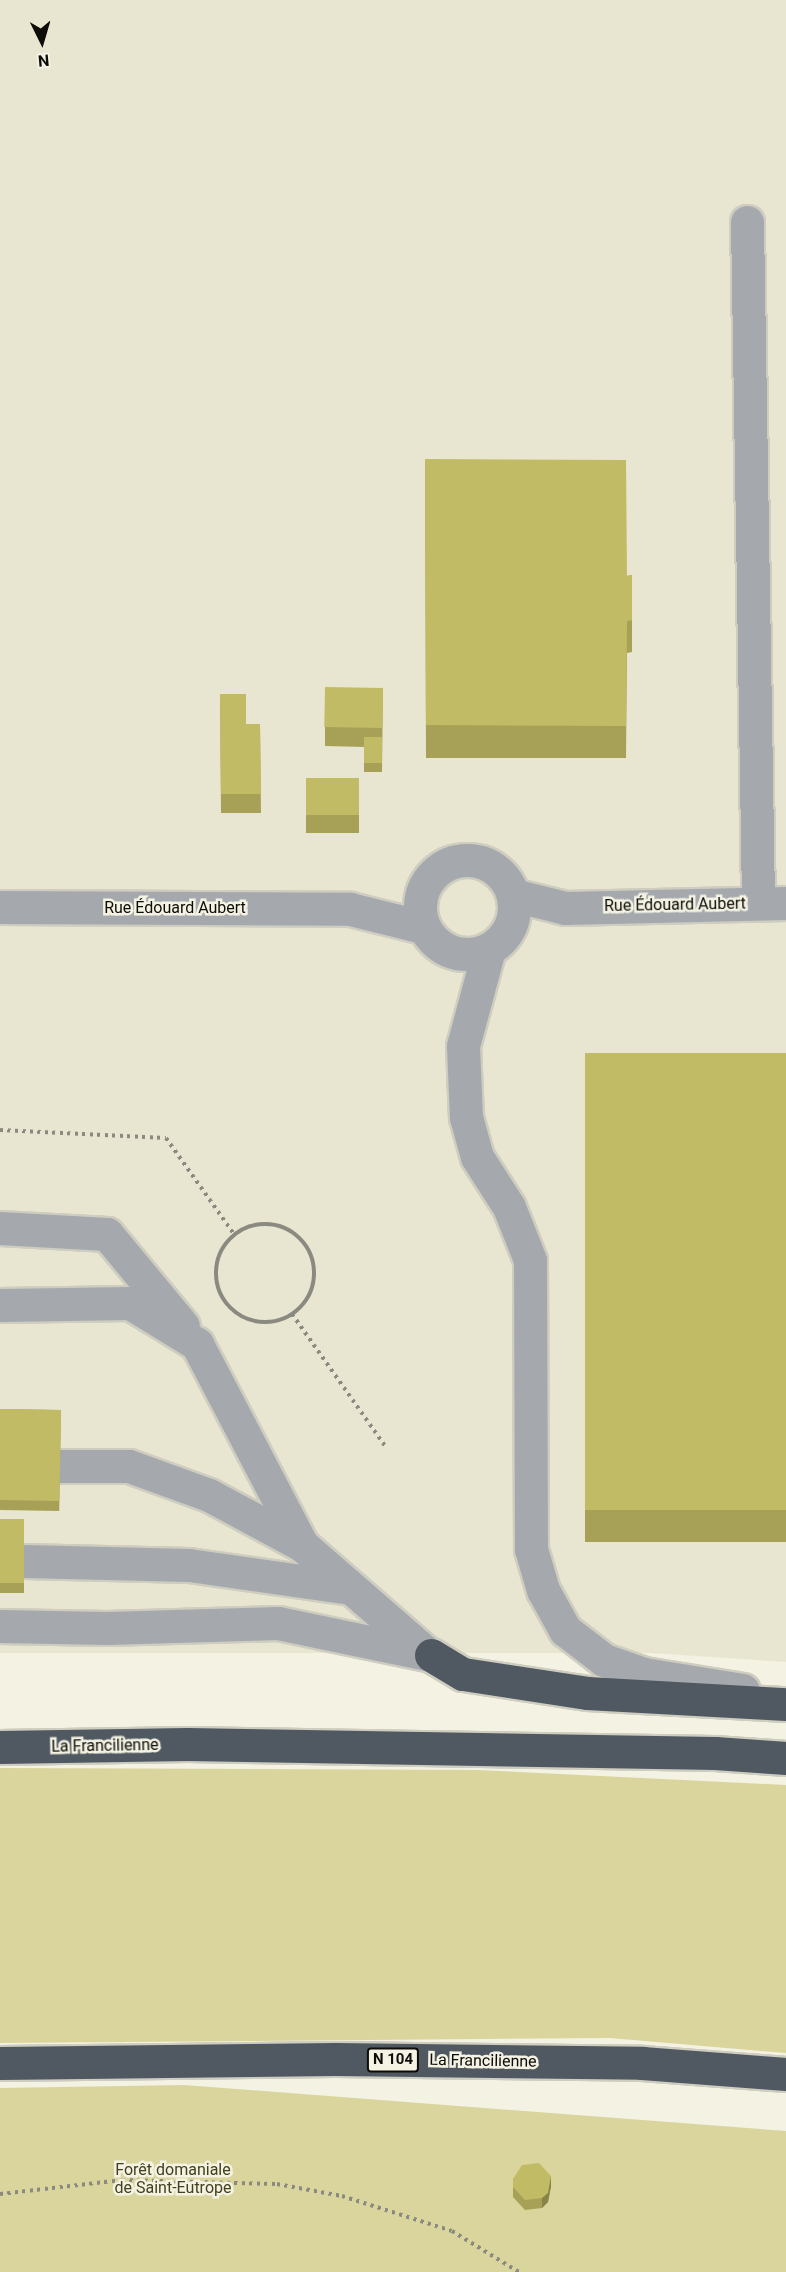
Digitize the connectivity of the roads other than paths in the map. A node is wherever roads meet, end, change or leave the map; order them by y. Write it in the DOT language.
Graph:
graph roads {
  1 [pos="747,222"];
  2 [pos="426,882"];
  3 [pos="513,895"];
  4 [pos="772,903"];
  5 [pos="0,907"];
  6 [pos="565,908"];
  7 [pos="350,909"];
  8 [pos="423,927"];
  9 [pos="495,944"];
  10 [pos="0,1228"];
  11 [pos="0,1305"];
  12 [pos="197,1344"];
  13 [pos="61,1466"];
  14 [pos="302,1545"];
  15 [pos="24,1561"];
  16 [pos="350,1588"];
  17 [pos="0,1626"];
  18 [pos="431,1655"];
  19 [pos="786,1697"];
  20 [pos="786,1704"];
  21 [pos="0,1747"];
  22 [pos="786,1758"];
  23 [pos="0,2063"];
  24 [pos="786,2074"];
  1 -- 4 [label="street"];
  2 -- 3 [label="street"];
  2 -- 7 [label="street, Rue Édouard Aubert"];
  2 -- 8 [label="street"];
  3 -- 6 [label="street, Rue Édouard Aubert"];
  3 -- 9 [label="street"];
  4 -- 6 [label="street, Rue Édouard Aubert"];
  5 -- 7 [label="street, Rue Édouard Aubert"];
  6 -- 9 [label="street, Rue Édouard Aubert"];
  7 -- 8 [label="street, Rue Édouard Aubert"];
  8 -- 9 [label="street"];
  9 -- 19 [label="street"];
  10 -- 12 [label="street"];
  11 -- 12 [label="street"];
  12 -- 14 [label="street"];
  13 -- 14 [label="street"];
  14 -- 16 [label="street"];
  15 -- 16 [label="street"];
  16 -- 18 [label="street"];
  17 -- 18 [label="street"];
  18 -- 20 [label="highway"];
  21 -- 22 [label="highway, La Francilienne"];
  23 -- 24 [label="highway, La Francilienne / N 104"];
}
